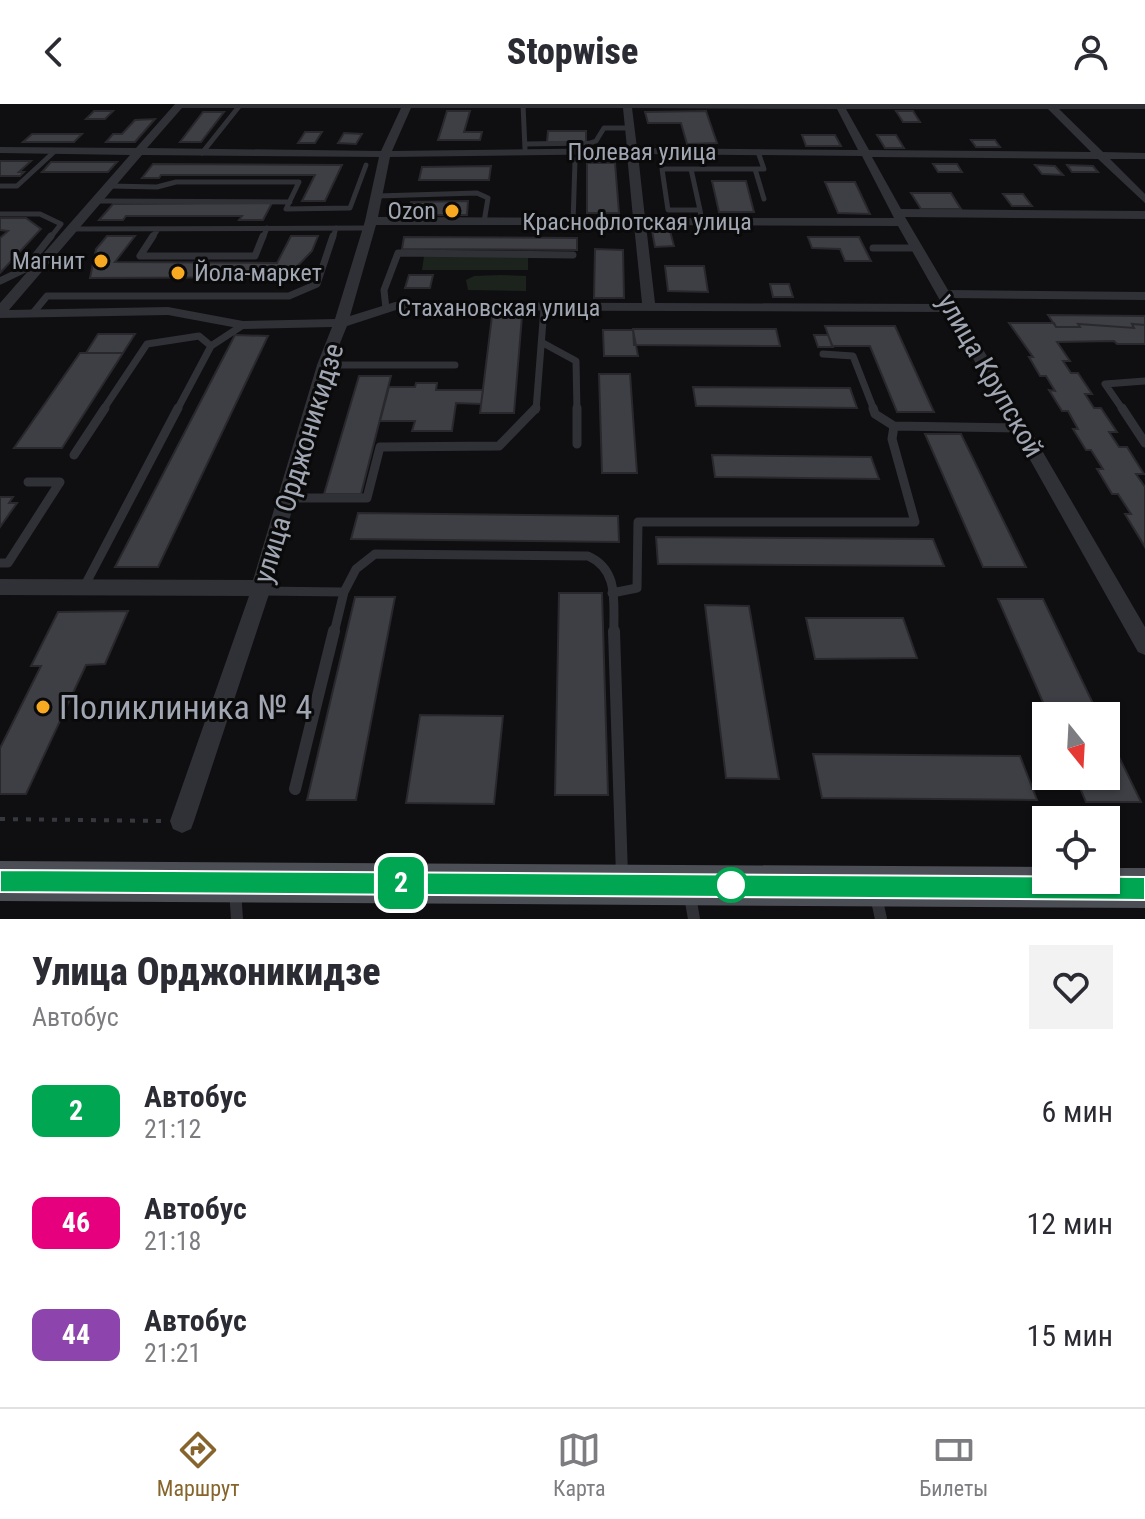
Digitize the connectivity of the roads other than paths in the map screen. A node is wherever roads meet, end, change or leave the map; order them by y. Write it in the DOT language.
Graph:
graph roads {
  1 [pos="180,104"];
  2 [pos="209,104"];
  3 [pos="240,104"];
  4 [pos="627,104"];
  5 [pos="839,104"];
  6 [pos="408,105"];
  7 [pos="523,105"];
  8 [pos="1050,105"];
  9 [pos="1145,106"];
  10 [pos="629,128"];
  11 [pos="525,148"];
  12 [pos="0,150"];
  13 [pos="55,151"];
  14 [pos="140,152"];
  15 [pos="758,152"];
  16 [pos="202,153"];
  17 [pos="864,153"];
  18 [pos="385,154"];
  19 [pos="631,154"];
  20 [pos="1145,156"];
  21 [pos="1104,157"];
  22 [pos="366,165"];
  23 [pos="691,169"];
  24 [pos="755,169"];
  25 [pos="4,186"];
  26 [pos="110,186"];
  27 [pos="0,194"];
  28 [pos="377,196"];
  29 [pos="764,199"];
  30 [pos="1145,200"];
  31 [pos="97,201"];
  32 [pos="290,202"];
  33 [pos="0,214"];
  34 [pos="1145,215"];
  35 [pos="701,216"];
  36 [pos="900,217"];
  37 [pos="484,222"];
  38 [pos="573,223"];
  39 [pos="638,223"];
  40 [pos="370,225"];
  41 [pos="267,228"];
  42 [pos="336,228"];
  43 [pos="72,229"];
  44 [pos="158,229"];
  45 [pos="873,248"];
  46 [pos="918,248"];
  47 [pos="573,255"];
  48 [pos="0,281"];
  49 [pos="1145,296"];
  50 [pos="949,301"];
  51 [pos="544,308"];
  52 [pos="649,308"];
  53 [pos="386,309"];
  54 [pos="0,312"];
  55 [pos="33,313"];
  56 [pos="341,323"];
  57 [pos="243,325"];
  58 [pos="543,343"];
  59 [pos="211,346"];
  60 [pos="823,354"];
  61 [pos="324,365"];
  62 [pos="455,365"];
  63 [pos="1145,381"];
  64 [pos="894,426"];
  65 [pos="1021,428"];
  66 [pos="1145,443"];
  67 [pos="577,444"];
  68 [pos="74,455"];
  69 [pos="28,482"];
  70 [pos="286,498"];
  71 [pos="0,563"];
  72 [pos="0,587"];
  73 [pos="84,587"];
  74 [pos="261,590"];
  75 [pos="344,592"];
  76 [pos="612,593"];
  77 [pos="1140,628"];
  78 [pos="1145,646"];
  79 [pos="295,789"];
  80 [pos="182,821"];
  81 [pos="0,881"];
  82 [pos="623,884"];
  83 [pos="1145,888"];
  84 [pos="236,900"];
  85 [pos="691,902"];
  86 [pos="877,902"];
  1 -- 2 [label="street"];
  1 -- 14 [label="street"];
  2 -- 3 [label="street"];
  3 -- 6 [label="street"];
  3 -- 16 [label="lane"];
  4 -- 5 [label="street"];
  4 -- 7 [label="street"];
  4 -- 10 [label="street"];
  5 -- 8 [label="street"];
  5 -- 17 [label="street, улица Крупской"];
  6 -- 7 [label="street"];
  6 -- 18 [label="street, улица Орджоникидзе"];
  7 -- 11 [label="lane"];
  8 -- 9 [label="street"];
  8 -- 21 [label="street"];
  10 -- 11 [label="lane"];
  10 -- 19 [label="street"];
  11 -- 18 [label="street, Полевая улица"];
  11 -- 19 [label="street, Полевая улица"];
  12 -- 13 [label="street, Полевая улица"];
  13 -- 14 [label="street, Полевая улица"];
  13 -- 25 [label="lane"];
  14 -- 16 [label="street, Полевая улица"];
  14 -- 26 [label="street"];
  15 -- 17 [label="street, Полевая улица"];
  15 -- 19 [label="street, Полевая улица"];
  15 -- 24 [label="lane"];
  16 -- 18 [label="street, Полевая улица"];
  17 -- 21 [label="street, Полевая улица"];
  17 -- 36 [label="street, улица Крупской"];
  18 -- 28 [label="street, улица Орджоникидзе"];
  19 -- 38 [label="lane"];
  19 -- 39 [label="street"];
  20 -- 21 [label="street, Полевая улица"];
  21 -- 30 [label="street"];
  22 -- 32 [label="lane"];
  23 -- 24 [label="lane"];
  23 -- 35 [label="lane"];
  23 -- 35 [label="lane"];
  24 -- 29 [label="lane"];
  25 -- 27 [label="lane"];
  26 -- 31 [label="street"];
  26 -- 32 [label="lane"];
  28 -- 37 [label="lane"];
  28 -- 40 [label="street, улица Орджоникидзе"];
  31 -- 32 [label="lane"];
  31 -- 43 [label="street"];
  33 -- 48 [label="lane"];
  34 -- 36 [label="street, Краснофлотская улица"];
  35 -- 36 [label="street, Краснофлотская улица"];
  35 -- 39 [label="street, Краснофлотская улица"];
  36 -- 46 [label="street, улица Крупской"];
  37 -- 38 [label="street, Краснофлотская улица"];
  37 -- 40 [label="street, Краснофлотская улица"];
  38 -- 39 [label="street, Краснофлотская улица"];
  39 -- 52 [label="street"];
  40 -- 42 [label="lane"];
  40 -- 56 [label="street, улица Орджоникидзе"];
  41 -- 42 [label="lane"];
  41 -- 44 [label="lane"];
  41 -- 44 [label="lane"];
  42 -- 55 [label="lane"];
  43 -- 44 [label="lane"];
  43 -- 54 [label="street"];
  45 -- 46 [label="lane"];
  46 -- 50 [label="street, улица Крупской"];
  47 -- 53 [label="lane"];
  49 -- 50 [label="street, Стахановская улица"];
  50 -- 52 [label="street, Стахановская улица"];
  50 -- 65 [label="street, улица Крупской"];
  51 -- 52 [label="street, Стахановская улица"];
  51 -- 53 [label="street, Стахановская улица"];
  51 -- 58 [label="lane"];
  53 -- 56 [label="street, Стахановская улица"];
  54 -- 55 [label="street, Стахановская улица"];
  55 -- 57 [label="street, Стахановская улица"];
  56 -- 57 [label="street, Стахановская улица"];
  56 -- 61 [label="street, улица Орджоникидзе"];
  57 -- 59 [label="lane"];
  58 -- 67 [label="lane"];
  58 -- 70 [label="lane"];
  59 -- 68 [label="lane"];
  59 -- 73 [label="lane"];
  60 -- 64 [label="lane"];
  61 -- 62 [label="lane"];
  61 -- 70 [label="street, улица Орджоникидзе"];
  63 -- 66 [label="lane"];
  64 -- 65 [label="lane"];
  64 -- 76 [label="lane"];
  65 -- 77 [label="street, улица Крупской"];
  69 -- 71 [label="lane"];
  70 -- 74 [label="street, улица Орджоникидзе"];
  72 -- 73 [label="street"];
  73 -- 74 [label="street"];
  74 -- 75 [label="lane"];
  74 -- 80 [label="street, улица Орджоникидзе"];
  75 -- 76 [label="lane"];
  75 -- 79 [label="lane"];
  76 -- 82 [label="lane"];
  77 -- 78 [label="street, улица Крупской"];
  81 -- 84 [label="main road"];
  82 -- 84 [label="main road"];
  82 -- 85 [label="main road"];
  83 -- 86 [label="main road"];
  85 -- 86 [label="main road"];
}
